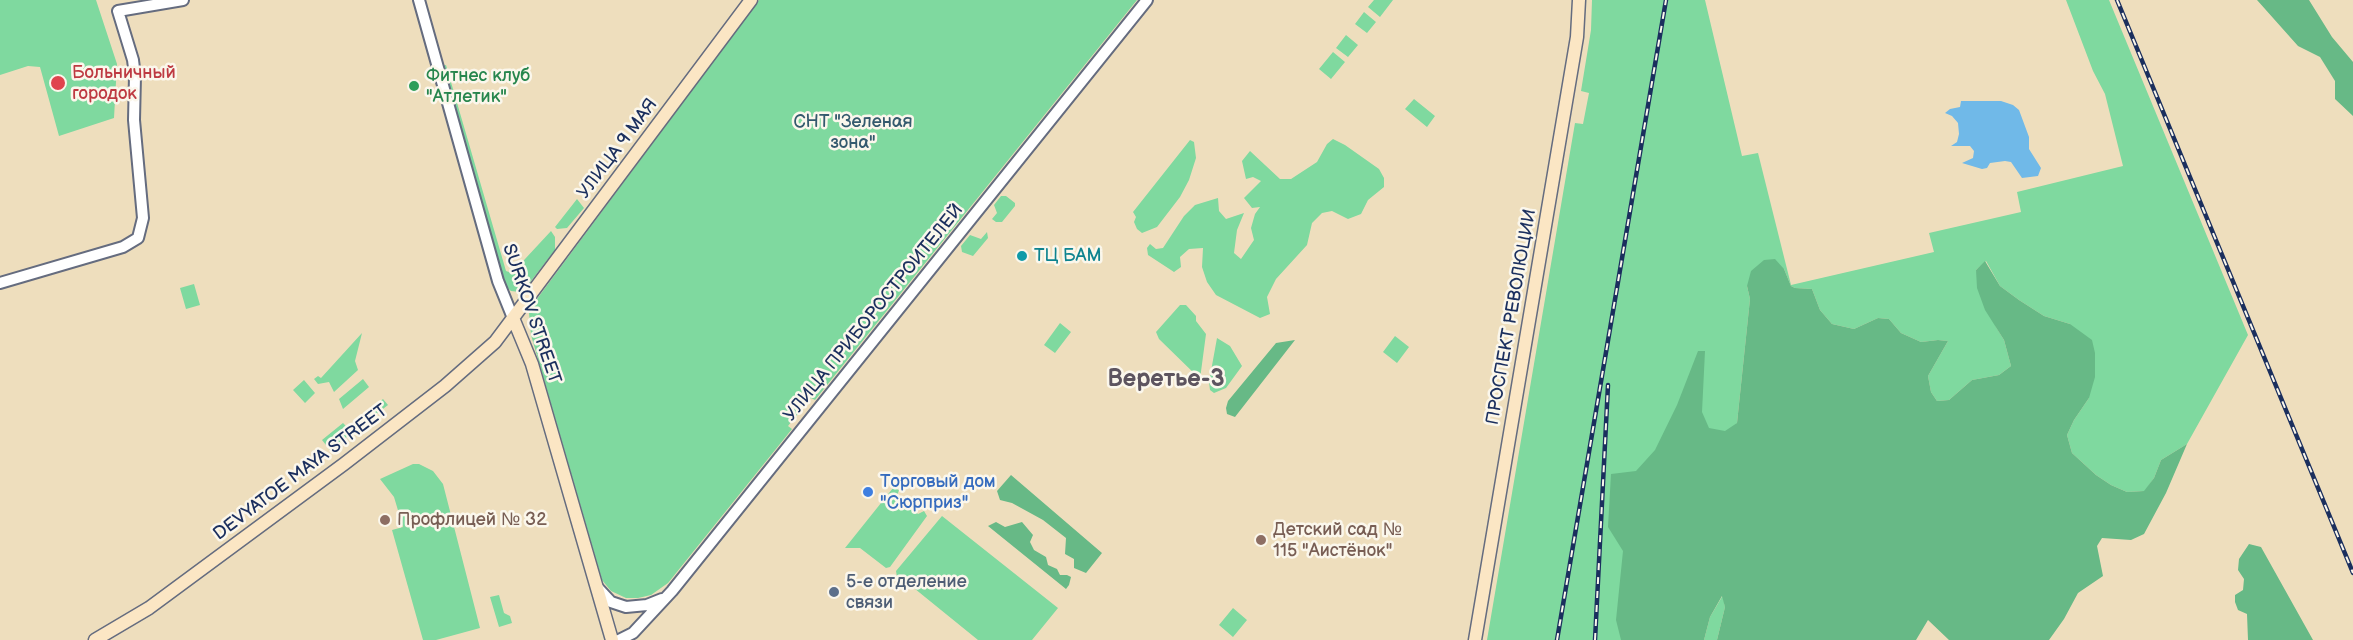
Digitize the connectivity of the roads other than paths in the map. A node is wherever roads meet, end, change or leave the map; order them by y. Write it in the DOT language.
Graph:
graph roads {
  1 [pos="183,0"];
  2 [pos="419,0"];
  3 [pos="751,0"];
  4 [pos="1147,0"];
  5 [pos="1579,0"];
  6 [pos="0,283"];
  7 [pos="513,318"];
  8 [pos="596,583"];
  9 [pos="672,591"];
  10 [pos="113,636"];
  11 [pos="95,640"];
  12 [pos="612,640"];
  13 [pos="619,640"];
  14 [pos="1475,640"];
  1 -- 6 [label="street"];
  2 -- 7 [label="street, SURKOV STREET"];
  3 -- 7 [label="main road, УЛИЦА 9 МАЯ"];
  4 -- 9 [label="street, УЛИЦА ПРИБОРОСТРОИТЕЛЕЙ"];
  5 -- 14 [label="main road, ПРОСПЕКТ РЕВОЛЮЦИИ"];
  7 -- 8 [label="main road, SURKOV STREET"];
  7 -- 10 [label="main road, DEVYATOE MAYA STREET"];
  8 -- 9 [label="street"];
  8 -- 12 [label="main road, SURKOV STREET"];
  9 -- 13 [label="street, УЛИЦА ПРИБОРОСТРОИТЕЛЕЙ"];
  10 -- 11 [label="main road, DEVYATOE MAYA STREET"];
}
